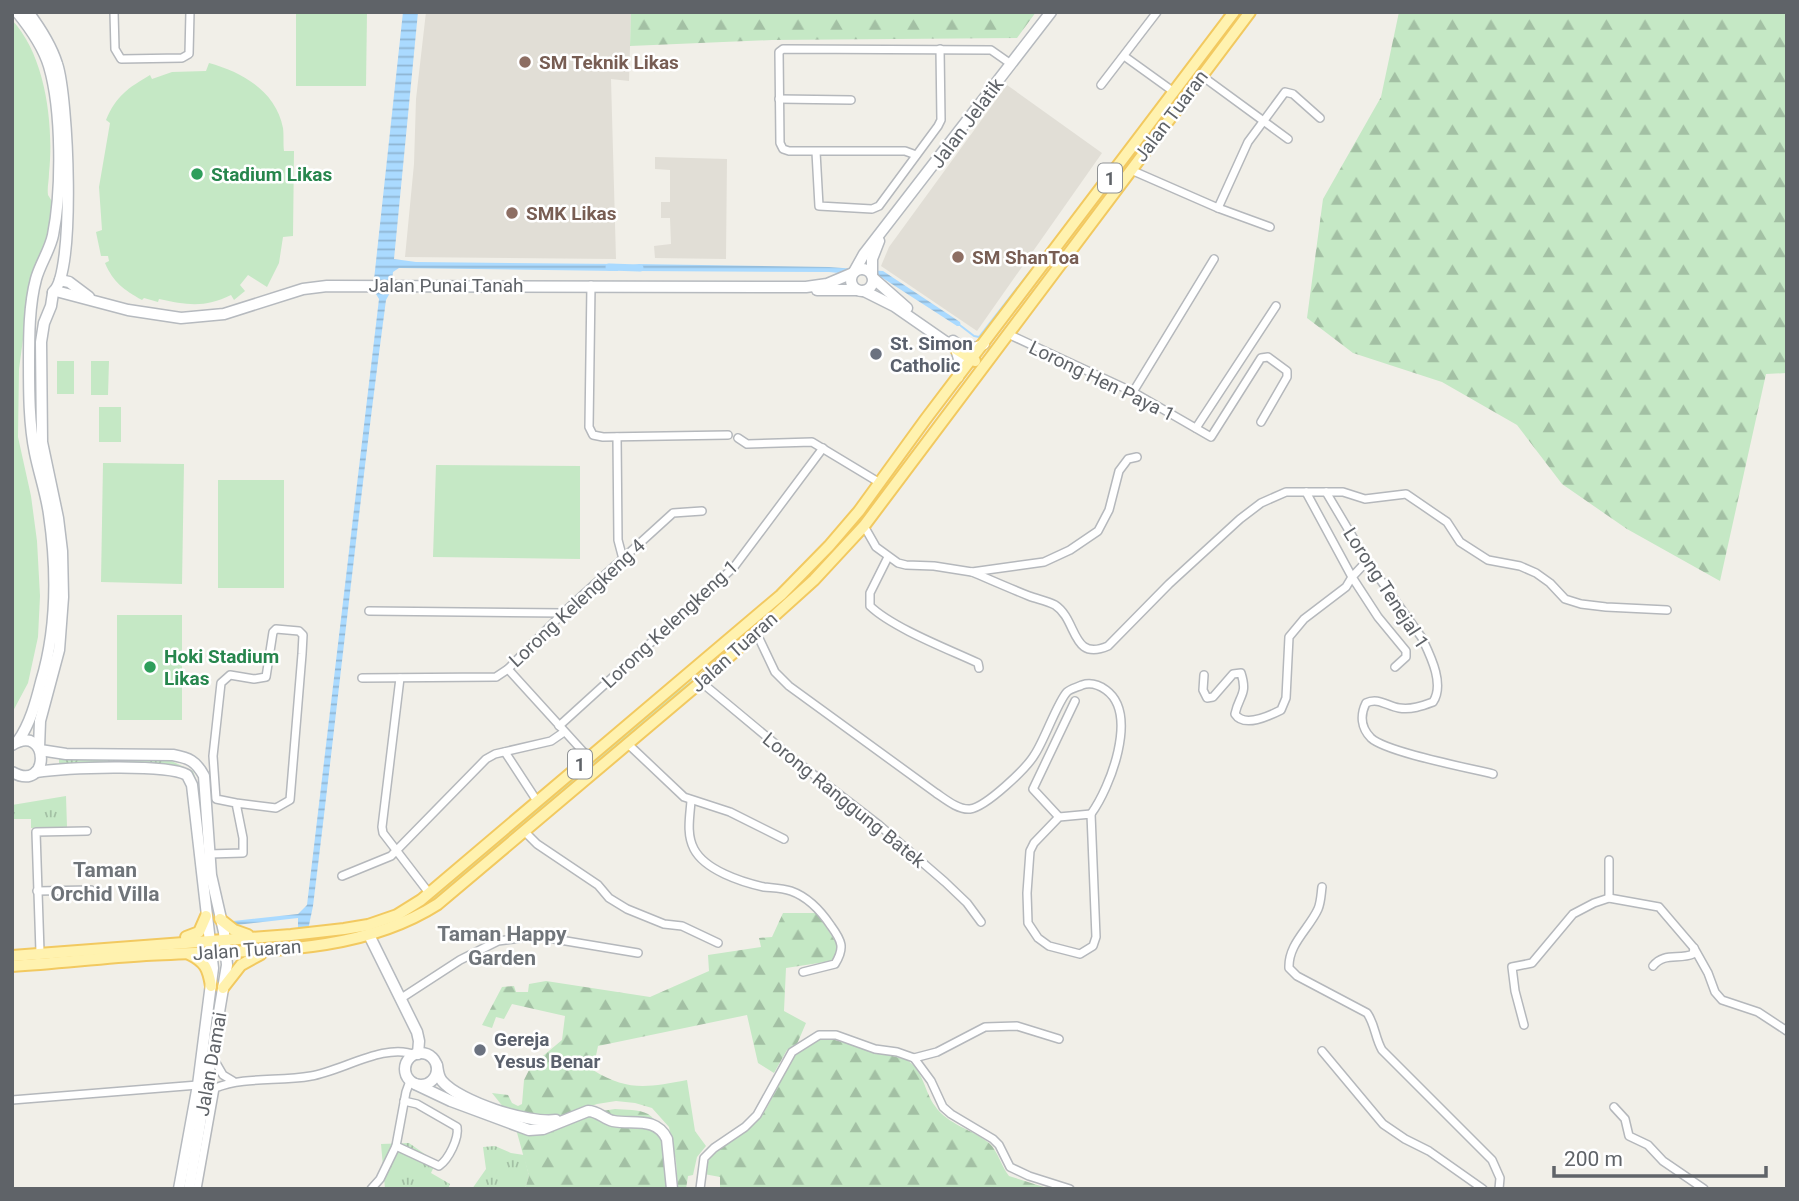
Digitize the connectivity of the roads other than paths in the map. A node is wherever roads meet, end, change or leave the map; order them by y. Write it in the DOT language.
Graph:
graph roads {
  1 [pos="17,12"];
  2 [pos="28,12"];
  3 [pos="114,12"];
  4 [pos="190,12"];
  5 [pos="1051,12"];
  6 [pos="1157,12"];
  7 [pos="1234,12"];
  8 [pos="1250,12"];
  9 [pos="940,49"];
  10 [pos="1124,56"];
  11 [pos="1011,64"];
  12 [pos="1209,66"];
  13 [pos="1202,76"];
  14 [pos="1101,85"];
  15 [pos="1174,92"];
  16 [pos="779,99"];
  17 [pos="851,100"];
  18 [pos="1320,118"];
  19 [pos="1264,122"];
  20 [pos="1288,139"];
  21 [pos="816,152"];
  22 [pos="916,155"];
  23 [pos="1131,170"];
  24 [pos="1218,208"];
  25 [pos="1270,227"];
  26 [pos="882,234"];
  27 [pos="1214,259"];
  28 [pos="853,272"];
  29 [pos="873,276"];
  30 [pos="60,278"];
  31 [pos="37,279"];
  32 [pos="591,285"];
  33 [pos="806,287"];
  34 [pos="861,290"];
  35 [pos="54,292"];
  36 [pos="92,300"];
  37 [pos="1030,304"];
  38 [pos="1276,306"];
  39 [pos="1007,334"];
  40 [pos="985,343"];
  41 [pos="956,349"];
  42 [pos="972,360"];
  43 [pos="958,377"];
  44 [pos="1133,392"];
  45 [pos="1261,422"];
  46 [pos="1196,428"];
  47 [pos="728,435"];
  48 [pos="617,437"];
  49 [pos="738,438"];
  50 [pos="822,448"];
  51 [pos="1137,457"];
  52 [pos="880,483"];
  53 [pos="1306,492"];
  54 [pos="1326,492"];
  55 [pos="702,511"];
  56 [pos="864,526"];
  57 [pos="888,557"];
  58 [pos="623,559"];
  59 [pos="1367,561"];
  60 [pos="972,572"];
  61 [pos="1352,577"];
  62 [pos="1667,610"];
  63 [pos="369,611"];
  64 [pos="563,613"];
  65 [pos="756,632"];
  66 [pos="1395,667"];
  67 [pos="979,668"];
  68 [pos="508,669"];
  69 [pos="715,670"];
  70 [pos="1204,675"];
  71 [pos="362,678"];
  72 [pos="400,678"];
  73 [pos="701,682"];
  74 [pos="673,684"];
  75 [pos="1075,701"];
  76 [pos="562,729"];
  77 [pos="15,743"];
  78 [pos="628,744"];
  79 [pos="39,749"];
  80 [pos="505,752"];
  81 [pos="588,757"];
  82 [pos="12,772"];
  83 [pos="36,772"];
  84 [pos="1493,774"];
  85 [pos="691,801"];
  86 [pos="537,802"];
  87 [pos="236,803"];
  88 [pos="1091,814"];
  89 [pos="1059,817"];
  90 [pos="87,831"];
  91 [pos="525,832"];
  92 [pos="784,839"];
  93 [pos="397,851"];
  94 [pos="209,854"];
  95 [pos="1609,860"];
  96 [pos="342,876"];
  97 [pos="1322,887"];
  98 [pos="90,890"];
  99 [pos="37,891"];
  100 [pos="429,893"];
  101 [pos="1609,898"];
  102 [pos="397,915"];
  103 [pos="206,916"];
  104 [pos="220,919"];
  105 [pos="981,922"];
  106 [pos="369,935"];
  107 [pos="258,936"];
  108 [pos="225,939"];
  109 [pos="211,940"];
  110 [pos="718,943"];
  111 [pos="146,944"];
  112 [pos="291,948"];
  113 [pos="1694,948"];
  114 [pos="40,952"];
  115 [pos="212,953"];
  116 [pos="226,953"];
  117 [pos="638,953"];
  118 [pos="189,954"];
  119 [pos="12,956"];
  120 [pos="1653,966"];
  121 [pos="12,967"];
  122 [pos="803,972"];
  123 [pos="211,986"];
  124 [pos="223,988"];
  125 [pos="400,999"];
  126 [pos="1524,1025"];
  127 [pos="1787,1031"];
  128 [pos="1059,1039"];
  129 [pos="1322,1051"];
  130 [pos="416,1054"];
  131 [pos="212,1056"];
  132 [pos="914,1058"];
  133 [pos="436,1065"];
  134 [pos="233,1081"];
  135 [pos="413,1082"];
  136 [pos="198,1086"];
  137 [pos="12,1101"];
  138 [pos="404,1101"];
  139 [pos="1614,1107"];
  140 [pos="524,1123"];
  141 [pos="396,1146"];
  142 [pos="179,1189"];
  143 [pos="189,1189"];
  144 [pos="197,1189"];
  145 [pos="371,1189"];
  146 [pos="672,1189"];
  147 [pos="700,1189"];
  148 [pos="1070,1189"];
  149 [pos="1483,1189"];
  150 [pos="1499,1189"];
  151 [pos="1704,1189"];
  1 -- 31 [label="main road"];
  2 -- 30 [label="main road"];
  3 -- 4 [label="street"];
  5 -- 11 [label="main road, Jalan Jelatik"];
  6 -- 10 [label="street"];
  7 -- 15 [label="main road, Jalan Tuaran / 1"];
  8 -- 12 [label="main road, Jalan Tuaran / 1"];
  9 -- 11 [label="street"];
  9 -- 16 [label="street"];
  9 -- 22 [label="street"];
  10 -- 14 [label="street"];
  10 -- 15 [label="street"];
  11 -- 26 [label="main road, Jalan Jelatik"];
  12 -- 13 [label="main road, Jalan Tuaran / 1"];
  12 -- 15 [label="main road"];
  13 -- 19 [label="street"];
  13 -- 23 [label="main road, Jalan Tuaran / 1"];
  15 -- 40 [label="main road, Jalan Tuaran / 1"];
  16 -- 17 [label="street"];
  16 -- 21 [label="street"];
  18 -- 19 [label="street"];
  19 -- 20 [label="street"];
  19 -- 24 [label="street"];
  21 -- 22 [label="street"];
  21 -- 22 [label="street"];
  23 -- 24 [label="street"];
  23 -- 37 [label="main road, Jalan Tuaran / 1"];
  24 -- 25 [label="street"];
  26 -- 28 [label="main road, Jalan Jelatik"];
  26 -- 29 [label="main road, Jalan Jelatik"];
  27 -- 44 [label="street"];
  28 -- 29 [label="main road"];
  28 -- 33 [label="main road"];
  28 -- 34 [label="main road"];
  29 -- 34 [label="main road"];
  29 -- 40 [label="main road"];
  30 -- 31 [label="main road"];
  30 -- 35 [label="main road"];
  30 -- 36 [label="main road, Jalan Punai Tanah"];
  31 -- 35 [label="main road"];
  31 -- 77 [label="main road"];
  32 -- 33 [label="main road, Jalan Punai Tanah"];
  32 -- 36 [label="main road, Jalan Punai Tanah"];
  32 -- 48 [label="street"];
  33 -- 34 [label="main road"];
  34 -- 41 [label="main road"];
  35 -- 36 [label="main road, Jalan Punai Tanah"];
  35 -- 79 [label="main road"];
  37 -- 39 [label="main road, Jalan Tuaran / 1"];
  37 -- 42 [label="main road"];
  38 -- 46 [label="street"];
  39 -- 44 [label="street, Lorong Hen Paya 1"];
  39 -- 56 [label="main road, Jalan Tuaran / 1"];
  40 -- 42 [label="main road, Jalan Tuaran / 1"];
  41 -- 42 [label="main road"];
  41 -- 43 [label="main road"];
  42 -- 43 [label="main road, Jalan Tuaran / 1"];
  43 -- 52 [label="main road, Jalan Tuaran / 1"];
  44 -- 46 [label="street, Lorong Hen Paya 1"];
  45 -- 46 [label="street"];
  47 -- 48 [label="street"];
  48 -- 58 [label="street"];
  49 -- 50 [label="street"];
  50 -- 52 [label="street"];
  50 -- 76 [label="street, Lorong Kelengkeng 1"];
  51 -- 60 [label="street"];
  52 -- 74 [label="main road, Jalan Tuaran / 1"];
  53 -- 54 [label="street"];
  53 -- 60 [label="street"];
  53 -- 61 [label="street"];
  54 -- 59 [label="street, Lorong Tenejal 1"];
  54 -- 62 [label="street"];
  55 -- 58 [label="street, Lorong Kelengkeng 4"];
  56 -- 57 [label="street"];
  56 -- 65 [label="main road, Jalan Tuaran / 1"];
  57 -- 60 [label="street"];
  57 -- 67 [label="street"];
  58 -- 64 [label="street, Lorong Kelengkeng 4"];
  59 -- 61 [label="street"];
  59 -- 84 [label="street, Lorong Tenejal 1"];
  61 -- 66 [label="street"];
  61 -- 70 [label="street"];
  63 -- 64 [label="street"];
  64 -- 68 [label="street, Lorong Kelengkeng 4"];
  65 -- 69 [label="main road, Jalan Tuaran / 1"];
  65 -- 88 [label="street"];
  68 -- 72 [label="street, Lorong Kelengkeng 4"];
  68 -- 76 [label="street"];
  69 -- 73 [label="main road, Jalan Tuaran / 1"];
  69 -- 74 [label="main road"];
  71 -- 72 [label="street, Lorong Kelengkeng 4"];
  72 -- 93 [label="street"];
  73 -- 78 [label="main road, Jalan Tuaran / 1"];
  73 -- 105 [label="street, Lorong Ranggung Batek"];
  74 -- 81 [label="main road, Jalan Tuaran / 1"];
  75 -- 89 [label="street"];
  76 -- 80 [label="street"];
  76 -- 81 [label="street"];
  77 -- 79 [label="main road, Jalan Damai"];
  78 -- 85 [label="street"];
  78 -- 91 [label="main road, Jalan Tuaran / 1"];
  79 -- 83 [label="main road"];
  79 -- 94 [label="main road, Jalan Damai"];
  80 -- 86 [label="street"];
  80 -- 93 [label="street"];
  81 -- 86 [label="main road, Jalan Tuaran / 1"];
  82 -- 83 [label="main road"];
  83 -- 103 [label="main road, Jalan Damai"];
  85 -- 92 [label="street"];
  85 -- 122 [label="street"];
  86 -- 100 [label="main road, Jalan Tuaran / 1"];
  87 -- 87 [label="street"];
  87 -- 94 [label="street"];
  88 -- 89 [label="street"];
  88 -- 89 [label="street"];
  90 -- 99 [label="street"];
  91 -- 106 [label="main road, Jalan Tuaran / 1"];
  91 -- 110 [label="street"];
  93 -- 96 [label="street"];
  93 -- 100 [label="street"];
  94 -- 104 [label="main road, Jalan Damai"];
  95 -- 101 [label="street"];
  97 -- 150 [label="street"];
  98 -- 99 [label="street"];
  99 -- 114 [label="street"];
  100 -- 102 [label="main road, Jalan Tuaran / 1"];
  101 -- 113 [label="street"];
  101 -- 126 [label="street"];
  102 -- 106 [label="main road"];
  102 -- 107 [label="main road, Jalan Tuaran / 1"];
  103 -- 109 [label="main road, Jalan Damai"];
  103 -- 111 [label="main road"];
  104 -- 107 [label="main road"];
  104 -- 108 [label="main road, Jalan Damai"];
  106 -- 112 [label="main road, Jalan Tuaran / 1"];
  106 -- 125 [label="main road"];
  107 -- 108 [label="main road, Jalan Tuaran / 1"];
  108 -- 109 [label="main road, Jalan Tuaran / 1"];
  108 -- 116 [label="main road, Jalan Damai"];
  109 -- 111 [label="main road, Jalan Tuaran / 1"];
  109 -- 115 [label="main road, Jalan Damai"];
  111 -- 114 [label="main road, Jalan Tuaran / 1"];
  112 -- 116 [label="main road, Jalan Tuaran / 1"];
  112 -- 124 [label="main road"];
  113 -- 120 [label="street"];
  113 -- 127 [label="street"];
  114 -- 119 [label="main road, Jalan Tuaran / 1"];
  115 -- 116 [label="main road, Jalan Tuaran / 1"];
  115 -- 118 [label="main road, Jalan Tuaran / 1"];
  115 -- 123 [label="main road, Jalan Damai"];
  116 -- 124 [label="main road, Jalan Damai"];
  117 -- 125 [label="street"];
  118 -- 121 [label="main road, Jalan Tuaran / 1"];
  118 -- 123 [label="main road"];
  123 -- 136 [label="main road, Jalan Damai"];
  124 -- 131 [label="main road, Jalan Damai"];
  125 -- 130 [label="main road"];
  128 -- 132 [label="street"];
  129 -- 149 [label="street"];
  130 -- 133 [label="main road"];
  130 -- 134 [label="street"];
  130 -- 135 [label="main road"];
  131 -- 134 [label="street"];
  131 -- 143 [label="main road, Jalan Damai"];
  132 -- 147 [label="street"];
  132 -- 148 [label="street"];
  133 -- 135 [label="main road"];
  133 -- 140 [label="main road"];
  134 -- 144 [label="street"];
  135 -- 138 [label="street"];
  135 -- 140 [label="main road"];
  136 -- 137 [label="street"];
  136 -- 142 [label="main road, Jalan Damai"];
  138 -- 141 [label="street"];
  138 -- 141 [label="street"];
  139 -- 151 [label="street"];
  140 -- 146 [label="main road"];
  141 -- 145 [label="street"];
}
